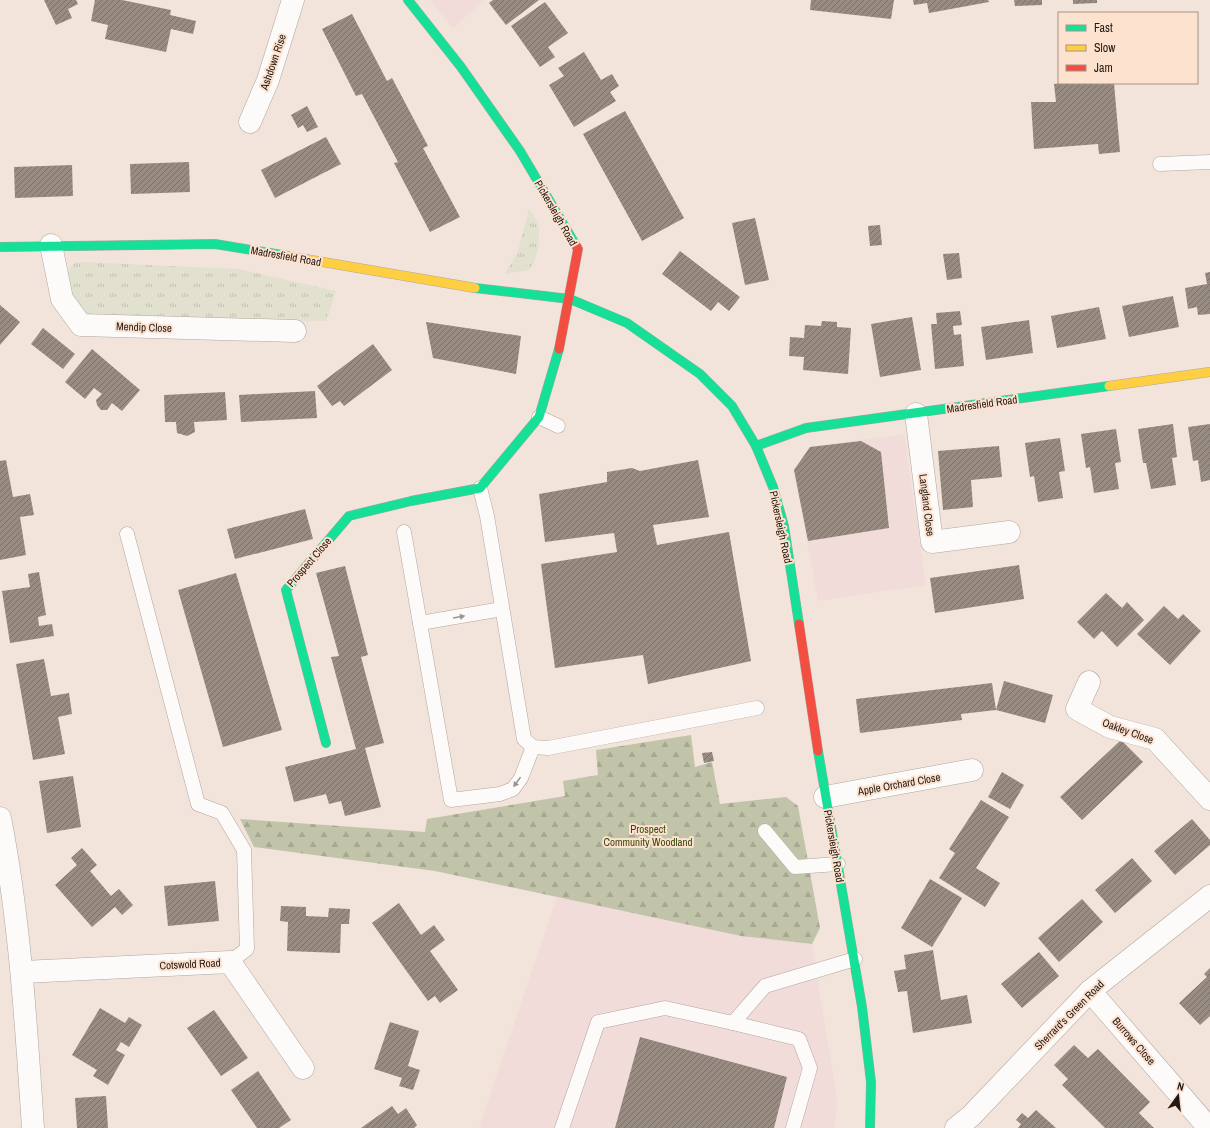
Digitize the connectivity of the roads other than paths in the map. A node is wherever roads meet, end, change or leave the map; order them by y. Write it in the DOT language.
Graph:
graph roads {
  1 [pos="293,0"];
  2 [pos="408,0"];
  3 [pos="250,122"];
  4 [pos="1210,162"];
  5 [pos="1160,164"];
  6 [pos="51,245"];
  7 [pos="0,247"];
  8 [pos="570,299"];
  9 [pos="295,331"];
  10 [pos="1210,372"];
  11 [pos="916,414"];
  12 [pos="539,417"];
  13 [pos="558,426"];
  14 [pos="756,446"];
  15 [pos="480,488"];
  16 [pos="404,532"];
  17 [pos="1009,532"];
  18 [pos="127,534"];
  19 [pos="502,609"];
  20 [pos="420,623"];
  21 [pos="1090,682"];
  22 [pos="757,708"];
  23 [pos="326,743"];
  24 [pos="533,747"];
  25 [pos="972,770"];
  26 [pos="825,797"];
  27 [pos="1210,799"];
  28 [pos="0,818"];
  29 [pos="765,831"];
  30 [pos="838,864"];
  31 [pos="1210,896"];
  32 [pos="855,960"];
  33 [pos="230,962"];
  34 [pos="23,972"];
  35 [pos="1090,991"];
  36 [pos="733,1023"];
  37 [pos="303,1068"];
  38 [pos="33,1128"];
  39 [pos="562,1128"];
  40 [pos="794,1128"];
  41 [pos="870,1128"];
  42 [pos="956,1128"];
  43 [pos="1209,1128"];
  1 -- 3 [label="street, Ashdown Rise"];
  2 -- 8 [label="street, Pickersleigh Road"];
  4 -- 5 [label="lane"];
  6 -- 7 [label="street, Madresfield Road"];
  6 -- 8 [label="street, Madresfield Road"];
  6 -- 9 [label="street, Mendip Close"];
  8 -- 12 [label="street"];
  8 -- 14 [label="street, Pickersleigh Road"];
  10 -- 11 [label="street, Madresfield Road"];
  11 -- 14 [label="street, Madresfield Road"];
  11 -- 17 [label="street, Langland Close"];
  12 -- 13 [label="lane"];
  12 -- 15 [label="street"];
  14 -- 26 [label="street, Pickersleigh Road"];
  15 -- 19 [label="lane"];
  15 -- 23 [label="street, Prospect Close"];
  16 -- 20 [label="lane"];
  18 -- 33 [label="lane"];
  20 -- 19 [label="lane, one-way"];
  19 -- 24 [label="lane"];
  24 -- 20 [label="lane, one-way"];
  21 -- 27 [label="street, Oakley Close"];
  22 -- 24 [label="lane"];
  25 -- 26 [label="street, Apple Orchard Close"];
  26 -- 30 [label="street, Pickersleigh Road"];
  28 -- 34 [label="street"];
  29 -- 30 [label="lane"];
  30 -- 32 [label="street, Pickersleigh Road"];
  31 -- 35 [label="street, Sherrard's Green Road"];
  32 -- 36 [label="lane"];
  32 -- 41 [label="street, Pickersleigh Road"];
  33 -- 34 [label="street, Cotswold Road"];
  33 -- 37 [label="street, Cotswold Road"];
  34 -- 38 [label="street"];
  35 -- 42 [label="street, Sherrard's Green Road"];
  35 -- 43 [label="street, Burrows Close"];
  36 -- 39 [label="lane"];
  36 -- 40 [label="lane"];
}
